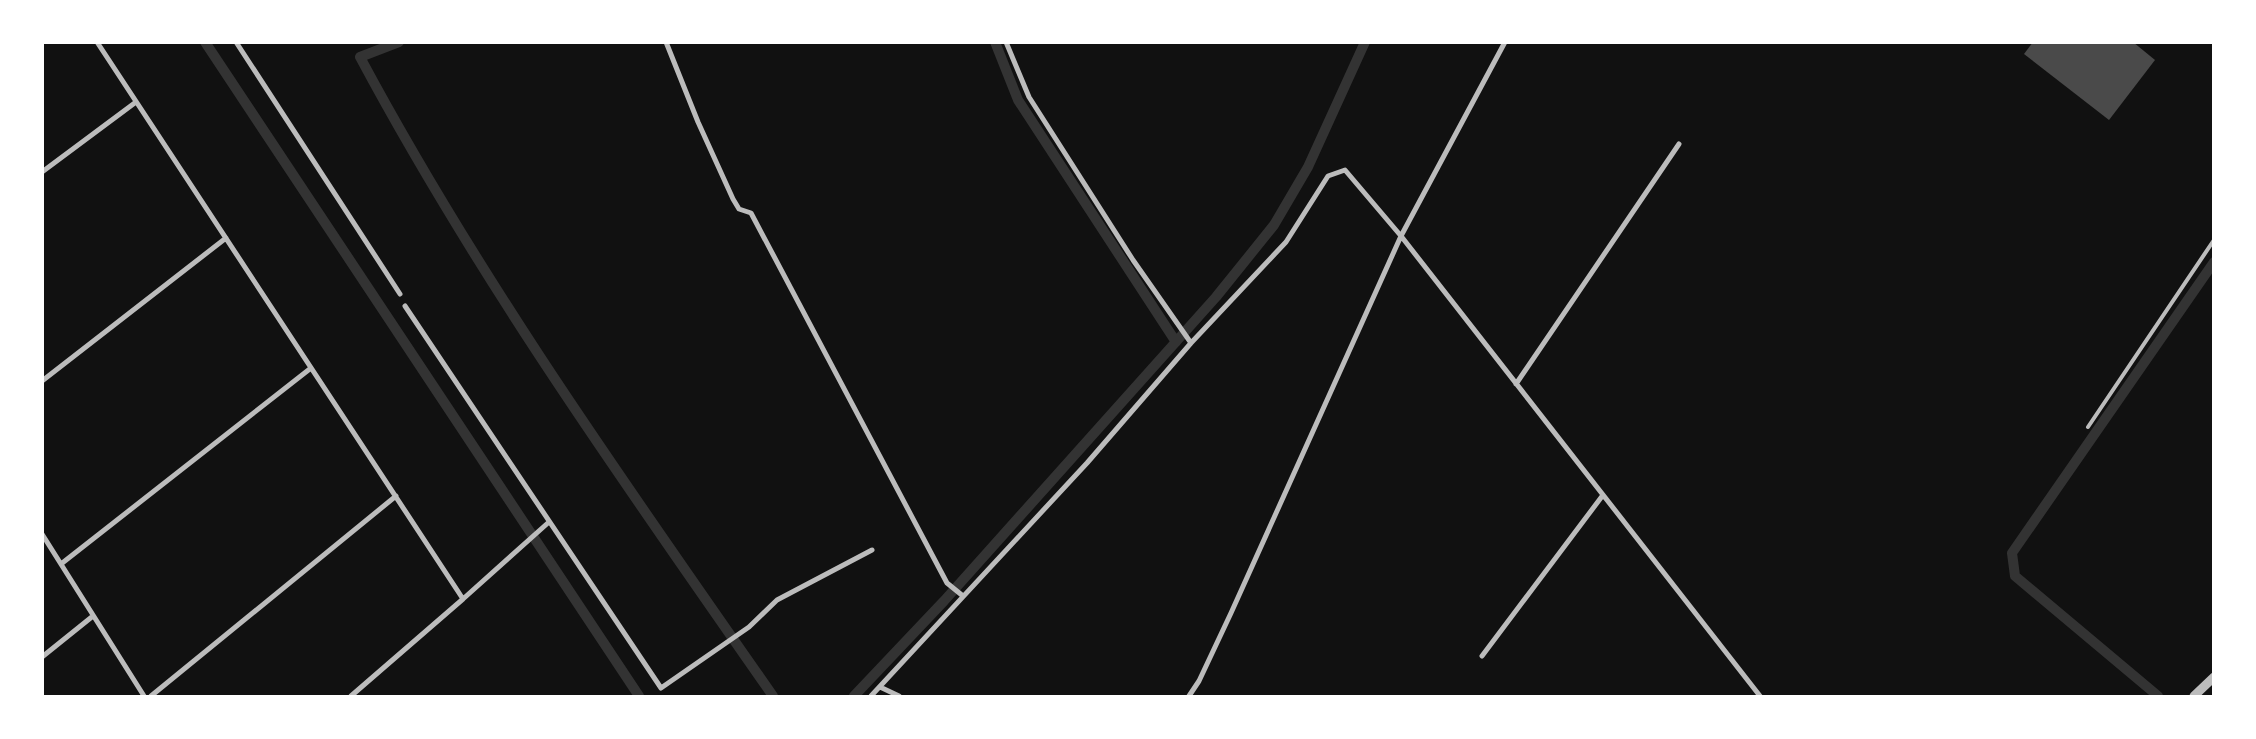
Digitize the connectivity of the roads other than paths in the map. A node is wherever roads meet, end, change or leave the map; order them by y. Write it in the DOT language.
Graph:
graph roads {
  1 [pos="97,42"];
  2 [pos="236,42"];
  3 [pos="666,42"];
  4 [pos="1006,42"];
  5 [pos="1504,42"];
  6 [pos="136,102"];
  7 [pos="1679,144"];
  8 [pos="42,172"];
  9 [pos="1401,236"];
  10 [pos="226,238"];
  11 [pos="2214,240"];
  12 [pos="400,294"];
  13 [pos="404,306"];
  14 [pos="1191,343"];
  15 [pos="311,368"];
  16 [pos="42,380"];
  17 [pos="1516,384"];
  18 [pos="2088,427"];
  19 [pos="1603,495"];
  20 [pos="396,496"];
  21 [pos="550,522"];
  22 [pos="42,534"];
  23 [pos="872,550"];
  24 [pos="61,564"];
  25 [pos="963,596"];
  26 [pos="463,599"];
  27 [pos="93,616"];
  28 [pos="1482,656"];
  29 [pos="42,657"];
  30 [pos="2214,677"];
  31 [pos="880,687"];
  32 [pos="144,696"];
  33 [pos="151,696"];
  34 [pos="351,696"];
  35 [pos="871,696"];
  36 [pos="899,696"];
  37 [pos="1189,696"];
  38 [pos="1760,696"];
  39 [pos="2194,696"];
  1 -- 6 [label="street"];
  2 -- 12 [label="street"];
  3 -- 25 [label="street"];
  4 -- 14 [label="street"];
  5 -- 9 [label="street"];
  6 -- 8 [label="street"];
  6 -- 10 [label="street"];
  7 -- 17 [label="street"];
  9 -- 14 [label="street"];
  9 -- 17 [label="street"];
  9 -- 37 [label="street"];
  10 -- 15 [label="street"];
  10 -- 16 [label="street"];
  11 -- 18 [label="lane"];
  13 -- 21 [label="street"];
  14 -- 25 [label="street"];
  15 -- 20 [label="street"];
  15 -- 24 [label="street"];
  17 -- 19 [label="street"];
  19 -- 28 [label="street"];
  19 -- 38 [label="street"];
  20 -- 26 [label="street"];
  20 -- 33 [label="street"];
  21 -- 23 [label="street"];
  21 -- 26 [label="street"];
  22 -- 24 [label="street"];
  24 -- 27 [label="street"];
  25 -- 31 [label="street"];
  26 -- 34 [label="street"];
  27 -- 29 [label="street"];
  27 -- 32 [label="street"];
  30 -- 39 [label="street"];
  31 -- 35 [label="street"];
  31 -- 36 [label="street"];
}
